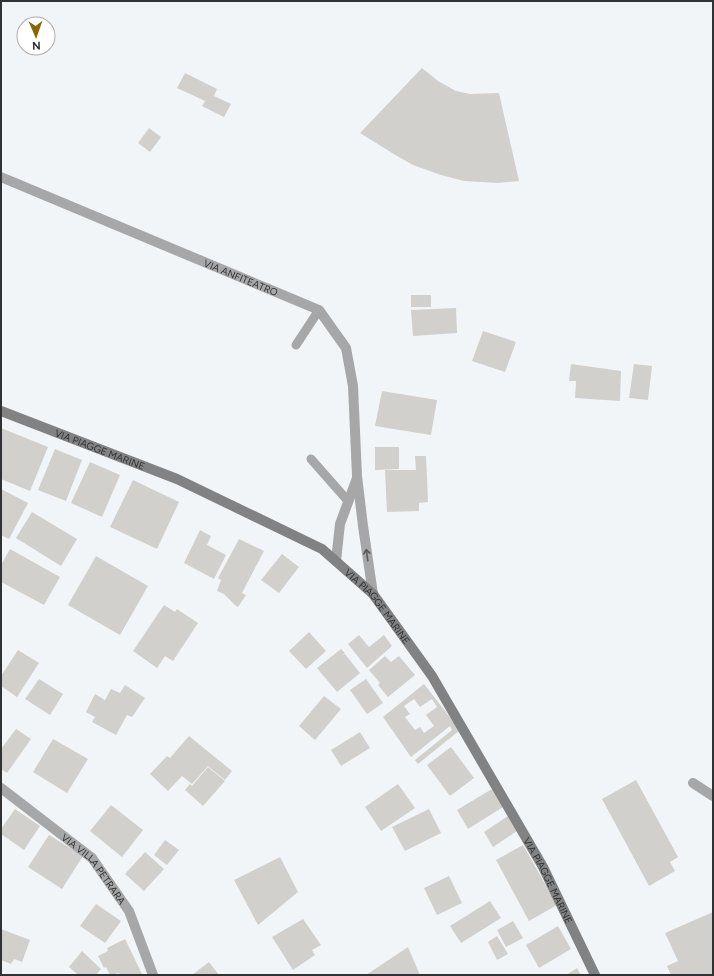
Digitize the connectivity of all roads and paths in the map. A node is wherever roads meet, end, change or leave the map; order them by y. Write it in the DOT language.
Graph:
graph roads {
  1 [pos="1,177"];
  2 [pos="320,310"];
  3 [pos="296,345"];
  4 [pos="1,411"];
  5 [pos="311,460"];
  6 [pos="357,476"];
  7 [pos="348,501"];
  8 [pos="336,561"];
  9 [pos="373,594"];
  10 [pos="694,784"];
  11 [pos="1,788"];
  12 [pos="713,796"];
  13 [pos="153,975"];
  14 [pos="595,975"];
  1 -- 2 [label="street, VIA ANFITEATRO"];
  2 -- 3 [label="lane"];
  2 -- 6 [label="street"];
  4 -- 8 [label="street, VIA PIAGGE MARINE"];
  5 -- 7 [label="lane"];
  6 -- 7 [label="street"];
  9 -- 6 [label="street, one-way"];
  7 -- 8 [label="street"];
  8 -- 9 [label="street, VIA PIAGGE MARINE"];
  9 -- 14 [label="street, VIA PIAGGE MARINE"];
  10 -- 12 [label="street"];
  11 -- 13 [label="street, VIA VILLA PETRARA"];
}
